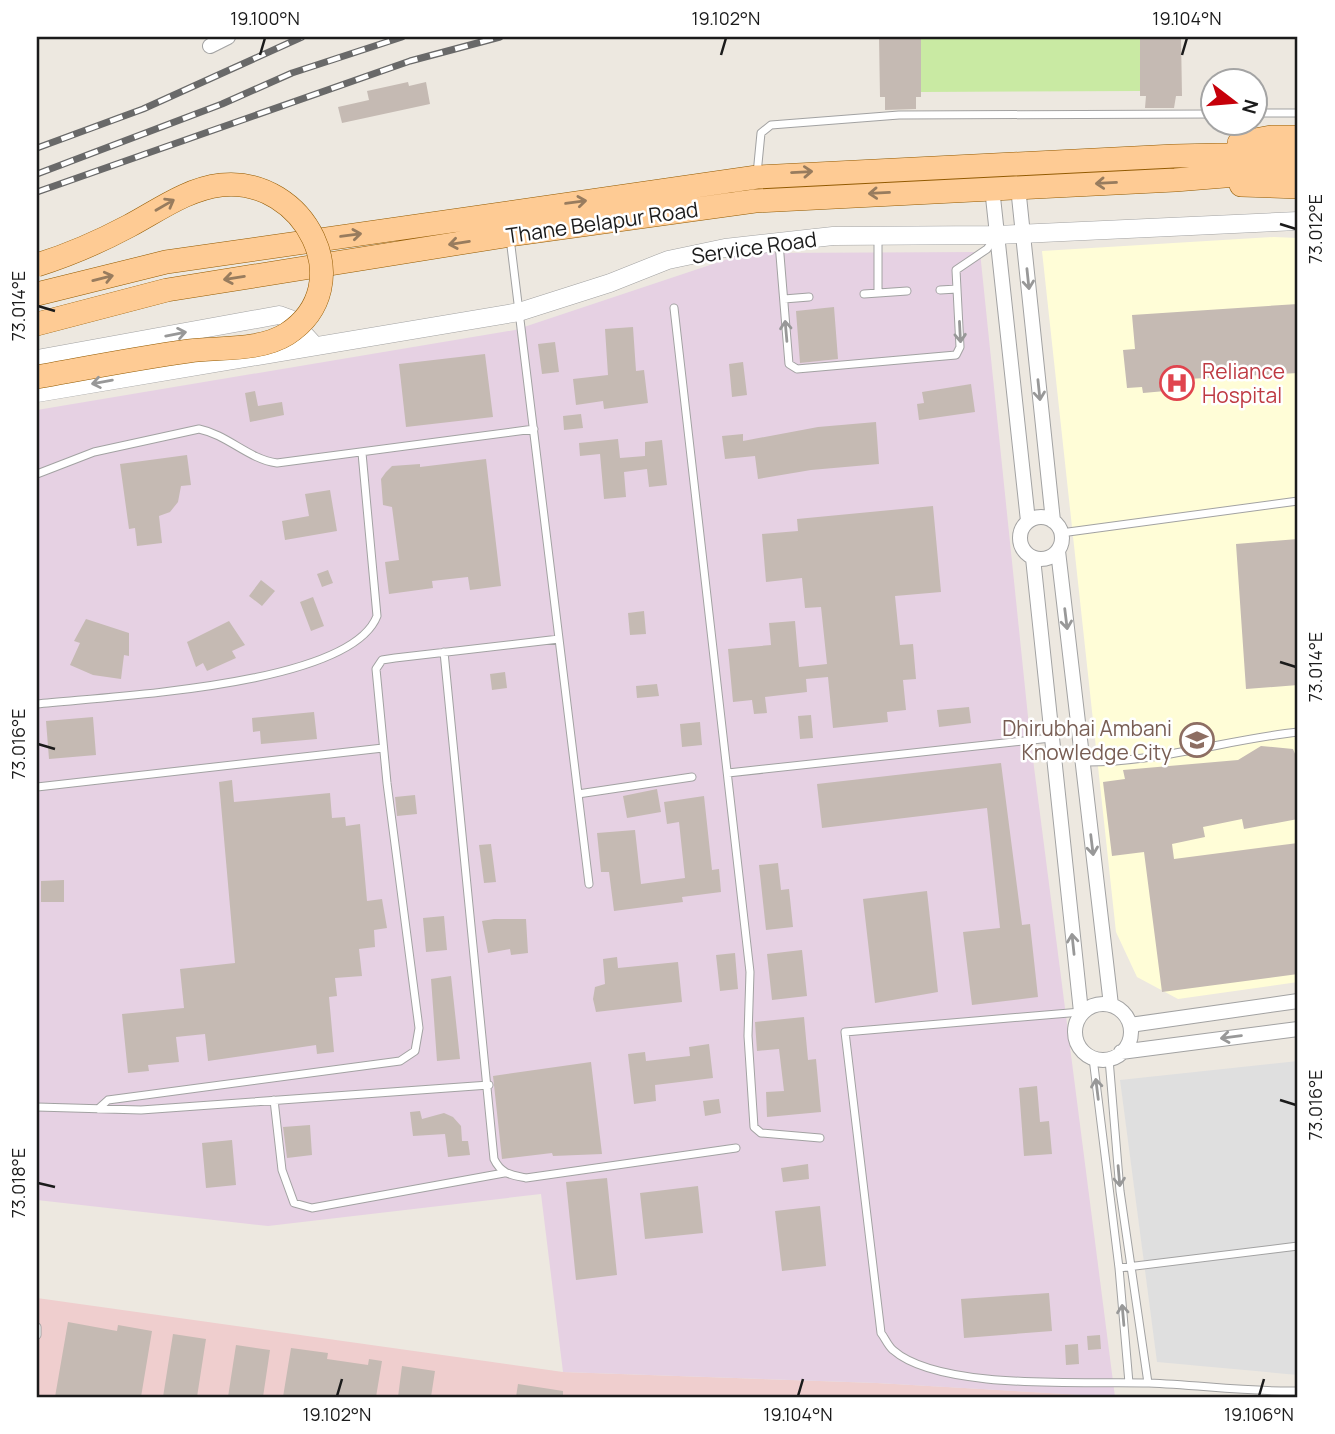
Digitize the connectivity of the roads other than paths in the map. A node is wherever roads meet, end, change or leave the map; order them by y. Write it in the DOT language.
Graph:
graph roads {
  1 [pos="228,37"];
  2 [pos="210,46"];
  3 [pos="1268,113"];
  4 [pos="1298,113"];
  5 [pos="1198,114"];
  6 [pos="1298,137"];
  7 [pos="1298,153"];
  8 [pos="1174,156"];
  9 [pos="1273,162"];
  10 [pos="1298,170"];
  11 [pos="757,177"];
  12 [pos="1175,180"];
  13 [pos="1018,187"];
  14 [pos="1298,187"];
  15 [pos="992,188"];
  16 [pos="1298,221"];
  17 [pos="1023,233"];
  18 [pos="510,235"];
  19 [pos="997,235"];
  20 [pos="878,236"];
  21 [pos="779,242"];
  22 [pos="37,265"];
  23 [pos="957,289"];
  24 [pos="940,290"];
  25 [pos="907,291"];
  26 [pos="878,293"];
  27 [pos="37,294"];
  28 [pos="864,294"];
  29 [pos="809,297"];
  30 [pos="783,299"];
  31 [pos="674,308"];
  32 [pos="519,312"];
  33 [pos="37,324"];
  34 [pos="314,345"];
  35 [pos="37,359"];
  36 [pos="37,377"];
  37 [pos="37,393"];
  38 [pos="534,429"];
  39 [pos="362,453"];
  40 [pos="37,474"];
  41 [pos="1298,501"];
  42 [pos="1028,521"];
  43 [pos="1057,527"];
  44 [pos="1058,551"];
  45 [pos="1033,558"];
  46 [pos="559,639"];
  47 [pos="444,652"];
  48 [pos="37,704"];
  49 [pos="1298,732"];
  50 [pos="1051,738"];
  51 [pos="383,748"];
  52 [pos="1082,762"];
  53 [pos="727,773"];
  54 [pos="692,778"];
  55 [pos="37,787"];
  56 [pos="578,794"];
  57 [pos="589,884"];
  58 [pos="1298,1001"];
  59 [pos="1111,1005"];
  60 [pos="1081,1012"];
  61 [pos="1130,1025"];
  62 [pos="1298,1028"];
  63 [pos="1115,1056"];
  64 [pos="1093,1058"];
  65 [pos="489,1085"];
  66 [pos="274,1100"];
  67 [pos="37,1107"];
  68 [pos="98,1109"];
  69 [pos="820,1138"];
  70 [pos="736,1148"];
  71 [pos="504,1173"];
  72 [pos="1298,1246"];
  73 [pos="1131,1267"];
  74 [pos="1119,1268"];
  75 [pos="37,1327"];
  76 [pos="37,1335"];
  77 [pos="1129,1383"];
  78 [pos="1148,1383"];
  79 [pos="1298,1391"];
  1 -- 2 [label="street"];
  3 -- 4 [label="lane"];
  5 -- 11 [label="lane"];
  6 -- 8 [label="main road"];
  7 -- 9 [label="main road"];
  8 -- 9 [label="main road"];
  11 -- 8 [label="main road, Thane Belapur Road, one-way"];
  9 -- 10 [label="main road"];
  9 -- 12 [label="main road"];
  27 -- 11 [label="main road, Thane Belapur Road, one-way"];
  12 -- 13 [label="main road, Thane Belapur Road, one-way"];
  12 -- 14 [label="main road"];
  13 -- 15 [label="main road, Thane Belapur Road"];
  13 -- 17 [label="street"];
  15 -- 18 [label="main road, Thane Belapur Road, one-way"];
  15 -- 19 [label="street"];
  16 -- 17 [label="street, Service Road"];
  17 -- 19 [label="street, Service Road"];
  17 -- 43 [label="street, one-way"];
  18 -- 32 [label="lane"];
  18 -- 33 [label="main road, Thane Belapur Road, one-way"];
  19 -- 20 [label="street, Service Road"];
  19 -- 23 [label="lane"];
  19 -- 42 [label="street"];
  20 -- 21 [label="street, Service Road"];
  20 -- 26 [label="lane"];
  21 -- 30 [label="lane"];
  21 -- 32 [label="street, Service Road"];
  22 -- 36 [label="main road, one-way, bridge"];
  23 -- 24 [label="lane"];
  23 -- 30 [label="lane, one-way"];
  25 -- 26 [label="lane"];
  26 -- 28 [label="lane"];
  29 -- 30 [label="lane"];
  31 -- 53 [label="lane"];
  32 -- 34 [label="street, Service Road"];
  32 -- 38 [label="lane"];
  35 -- 34 [label="street, one-way"];
  34 -- 37 [label="street, Service Road, one-way"];
  38 -- 39 [label="lane"];
  38 -- 46 [label="lane"];
  39 -- 40 [label="lane"];
  39 -- 48 [label="lane"];
  41 -- 43 [label="lane"];
  42 -- 43 [label="street"];
  42 -- 45 [label="street"];
  43 -- 44 [label="street"];
  44 -- 45 [label="street"];
  44 -- 52 [label="street, one-way"];
  45 -- 50 [label="street"];
  46 -- 47 [label="lane"];
  46 -- 56 [label="lane"];
  47 -- 51 [label="lane"];
  47 -- 65 [label="lane"];
  49 -- 52 [label="lane"];
  50 -- 53 [label="lane"];
  60 -- 50 [label="street, one-way"];
  51 -- 55 [label="lane"];
  51 -- 68 [label="lane"];
  52 -- 59 [label="street, one-way"];
  53 -- 69 [label="lane"];
  54 -- 56 [label="lane"];
  56 -- 57 [label="lane"];
  58 -- 61 [label="street"];
  59 -- 60 [label="street"];
  59 -- 61 [label="street"];
  60 -- 64 [label="street"];
  60 -- 77 [label="lane"];
  61 -- 63 [label="street"];
  62 -- 63 [label="street, one-way"];
  63 -- 64 [label="street"];
  63 -- 73 [label="lane, one-way"];
  74 -- 64 [label="lane, one-way"];
  65 -- 66 [label="lane"];
  65 -- 71 [label="lane"];
  66 -- 68 [label="lane"];
  66 -- 71 [label="lane"];
  67 -- 68 [label="lane"];
  70 -- 71 [label="lane"];
  72 -- 73 [label="lane"];
  73 -- 74 [label="lane"];
  73 -- 78 [label="lane"];
  77 -- 74 [label="lane, one-way"];
  75 -- 76 [label="lane"];
  77 -- 78 [label="lane"];
  78 -- 79 [label="lane"];
}
